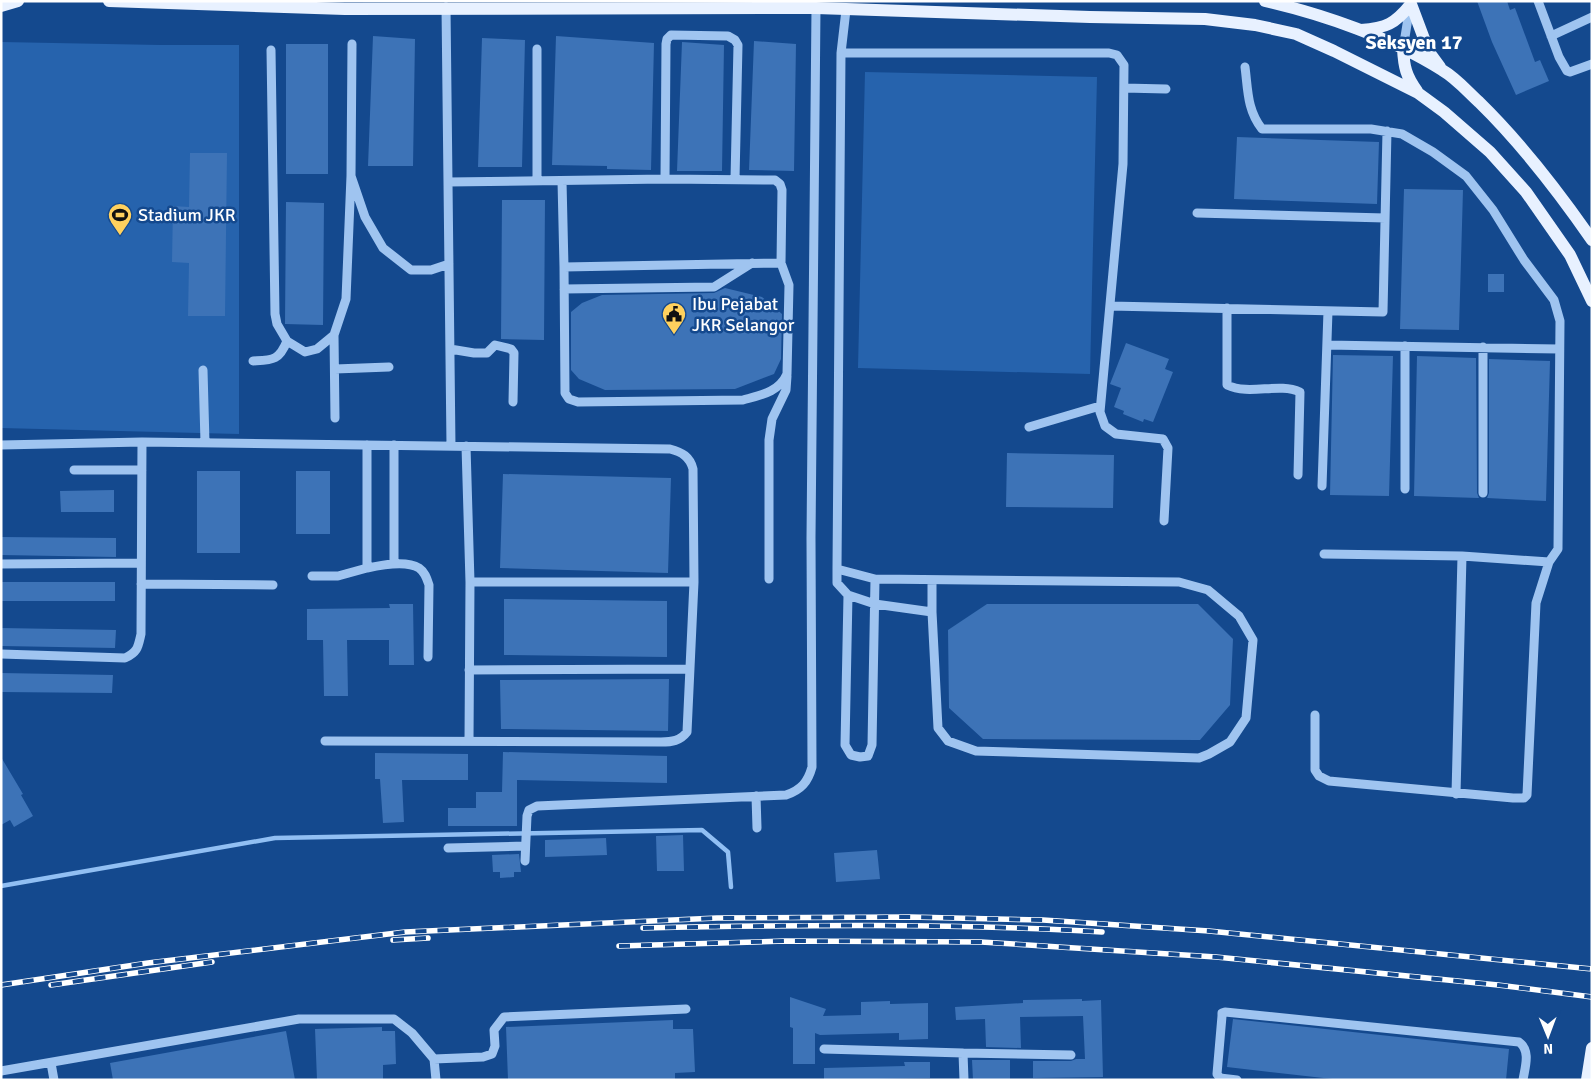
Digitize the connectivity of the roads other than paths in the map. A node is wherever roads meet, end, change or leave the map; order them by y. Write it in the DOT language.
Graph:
graph roads {
  1 [pos="18,1"];
  2 [pos="109,1"];
  3 [pos="1265,1"];
  4 [pos="1538,1"];
  5 [pos="1411,3"];
  6 [pos="341,5"];
  7 [pos="1,6"];
  8 [pos="932,6"];
  9 [pos="446,8"];
  10 [pos="816,8"];
  11 [pos="846,10"];
  12 [pos="1592,17"];
  13 [pos="1358,30"];
  14 [pos="1551,36"];
  15 [pos="352,44"];
  16 [pos="1403,48"];
  17 [pos="538,49"];
  18 [pos="271,50"];
  19 [pos="841,54"];
  20 [pos="1592,64"];
  21 [pos="1245,67"];
  22 [pos="1442,70"];
  23 [pos="1124,88"];
  24 [pos="1166,89"];
  25 [pos="1418,93"];
  26 [pos="1387,131"];
  27 [pos="351,176"];
  28 [pos="665,179"];
  29 [pos="735,179"];
  30 [pos="537,181"];
  31 [pos="562,181"];
  32 [pos="448,182"];
  33 [pos="1196,213"];
  34 [pos="1385,218"];
  35 [pos="1592,240"];
  36 [pos="752,263"];
  37 [pos="781,263"];
  38 [pos="449,264"];
  39 [pos="564,267"];
  40 [pos="564,289"];
  41 [pos="1592,301"];
  42 [pos="1110,306"];
  43 [pos="1227,308"];
  44 [pos="1328,311"];
  45 [pos="334,335"];
  46 [pos="287,341"];
  47 [pos="1327,345"];
  48 [pos="1405,346"];
  49 [pos="1483,347"];
  50 [pos="450,349"];
  51 [pos="1559,349"];
  52 [pos="253,362"];
  53 [pos="389,367"];
  54 [pos="335,369"];
  55 [pos="203,370"];
  56 [pos="787,374"];
  57 [pos="513,402"];
  58 [pos="1100,406"];
  59 [pos="335,418"];
  60 [pos="1029,427"];
  61 [pos="142,442"];
  62 [pos="205,443"];
  63 [pos="1,445"];
  64 [pos="367,445"];
  65 [pos="394,445"];
  66 [pos="451,446"];
  67 [pos="466,446"];
  68 [pos="74,470"];
  69 [pos="142,470"];
  70 [pos="1298,474"];
  71 [pos="1322,486"];
  72 [pos="1405,489"];
  73 [pos="1483,493"];
  74 [pos="1164,522"];
  75 [pos="1324,554"];
  76 [pos="1462,556"];
  77 [pos="1550,562"];
  78 [pos="141,563"];
  79 [pos="394,563"];
  80 [pos="1,564"];
  81 [pos="367,568"];
  82 [pos="837,569"];
  83 [pos="312,576"];
  84 [pos="769,578"];
  85 [pos="875,579"];
  86 [pos="932,580"];
  87 [pos="470,582"];
  88 [pos="694,582"];
  89 [pos="141,584"];
  90 [pos="273,585"];
  91 [pos="848,595"];
  92 [pos="875,604"];
  93 [pos="932,612"];
  94 [pos="1,654"];
  95 [pos="428,657"];
  96 [pos="690,669"];
  97 [pos="469,670"];
  98 [pos="1315,716"];
  99 [pos="470,740"];
  100 [pos="325,741"];
  101 [pos="1456,794"];
  102 [pos="756,796"];
  103 [pos="757,828"];
  104 [pos="525,845"];
  105 [pos="448,848"];
  106 [pos="526,861"];
  107 [pos="686,1008"];
  108 [pos="824,1048"];
  109 [pos="1592,1048"];
  110 [pos="963,1053"];
  111 [pos="1071,1055"];
  112 [pos="434,1060"];
  113 [pos="51,1062"];
  114 [pos="1,1072"];
  115 [pos="54,1080"];
  116 [pos="436,1080"];
  117 [pos="964,1080"];
  118 [pos="1237,1080"];
  119 [pos="1523,1080"];
  120 [pos="1587,1080"];
  1 -- 7 [label="main road"];
  2 -- 6 [label="main road"];
  3 -- 13 [label="main road"];
  4 -- 14 [label="street"];
  5 -- 13 [label="main road"];
  5 -- 16 [label="street"];
  5 -- 22 [label="main road"];
  6 -- 9 [label="main road"];
  8 -- 11 [label="main road"];
  8 -- 25 [label="main road"];
  9 -- 10 [label="main road"];
  9 -- 32 [label="street"];
  10 -- 11 [label="main road"];
  10 -- 102 [label="street"];
  11 -- 19 [label="street"];
  12 -- 14 [label="street"];
  13 -- 16 [label="main road"];
  14 -- 20 [label="street"];
  15 -- 27 [label="street"];
  16 -- 22 [label="main road"];
  16 -- 25 [label="main road"];
  17 -- 30 [label="street"];
  18 -- 46 [label="street"];
  19 -- 23 [label="street"];
  19 -- 82 [label="street"];
  21 -- 26 [label="street"];
  22 -- 35 [label="main road"];
  23 -- 24 [label="street"];
  23 -- 42 [label="street"];
  25 -- 41 [label="main road"];
  26 -- 34 [label="street"];
  26 -- 51 [label="street"];
  27 -- 38 [label="street"];
  27 -- 45 [label="street"];
  28 -- 29 [label="street"];
  28 -- 29 [label="street"];
  28 -- 31 [label="street"];
  29 -- 37 [label="street"];
  30 -- 31 [label="street"];
  30 -- 32 [label="street"];
  31 -- 39 [label="street"];
  32 -- 38 [label="street"];
  33 -- 34 [label="street"];
  34 -- 44 [label="street"];
  36 -- 37 [label="street"];
  36 -- 39 [label="street"];
  36 -- 40 [label="street"];
  37 -- 56 [label="street"];
  38 -- 50 [label="street"];
  39 -- 40 [label="street"];
  40 -- 56 [label="street"];
  42 -- 43 [label="street"];
  42 -- 58 [label="street"];
  43 -- 44 [label="street"];
  43 -- 70 [label="street"];
  44 -- 47 [label="street"];
  45 -- 46 [label="street"];
  45 -- 54 [label="street"];
  46 -- 52 [label="street"];
  47 -- 48 [label="street"];
  47 -- 71 [label="street"];
  48 -- 49 [label="street"];
  48 -- 72 [label="street"];
  49 -- 51 [label="street"];
  49 -- 73 [label="street"];
  50 -- 57 [label="street"];
  50 -- 66 [label="street"];
  51 -- 77 [label="street"];
  53 -- 54 [label="street"];
  54 -- 59 [label="street"];
  55 -- 62 [label="street"];
  56 -- 84 [label="street"];
  58 -- 60 [label="street"];
  58 -- 74 [label="street"];
  61 -- 62 [label="street"];
  61 -- 63 [label="street"];
  61 -- 69 [label="street"];
  62 -- 64 [label="street"];
  64 -- 65 [label="street"];
  64 -- 81 [label="street"];
  65 -- 66 [label="street"];
  65 -- 79 [label="street"];
  66 -- 67 [label="street"];
  67 -- 87 [label="street"];
  67 -- 88 [label="street"];
  68 -- 69 [label="street"];
  69 -- 78 [label="street"];
  75 -- 76 [label="street"];
  76 -- 77 [label="street"];
  76 -- 101 [label="street"];
  77 -- 101 [label="street"];
  78 -- 80 [label="street"];
  78 -- 89 [label="street"];
  79 -- 81 [label="street"];
  79 -- 95 [label="street"];
  81 -- 83 [label="street"];
  82 -- 85 [label="street"];
  82 -- 91 [label="street"];
  85 -- 86 [label="street"];
  85 -- 92 [label="street"];
  86 -- 93 [label="street"];
  86 -- 93 [label="street"];
  87 -- 88 [label="street"];
  87 -- 97 [label="street"];
  88 -- 96 [label="street"];
  89 -- 90 [label="street"];
  89 -- 94 [label="street"];
  91 -- 92 [label="street"];
  91 -- 92 [label="street"];
  92 -- 93 [label="street"];
  96 -- 97 [label="street"];
  96 -- 99 [label="street"];
  97 -- 99 [label="street"];
  98 -- 101 [label="street"];
  99 -- 100 [label="street"];
  102 -- 103 [label="street"];
  102 -- 104 [label="street"];
  104 -- 105 [label="street"];
  104 -- 106 [label="street"];
  107 -- 112 [label="street"];
  108 -- 110 [label="street"];
  109 -- 120 [label="main road"];
  110 -- 111 [label="street"];
  110 -- 117 [label="street"];
  112 -- 113 [label="street"];
  112 -- 116 [label="street"];
  113 -- 114 [label="street"];
  113 -- 115 [label="street"];
  118 -- 119 [label="street"];
}
